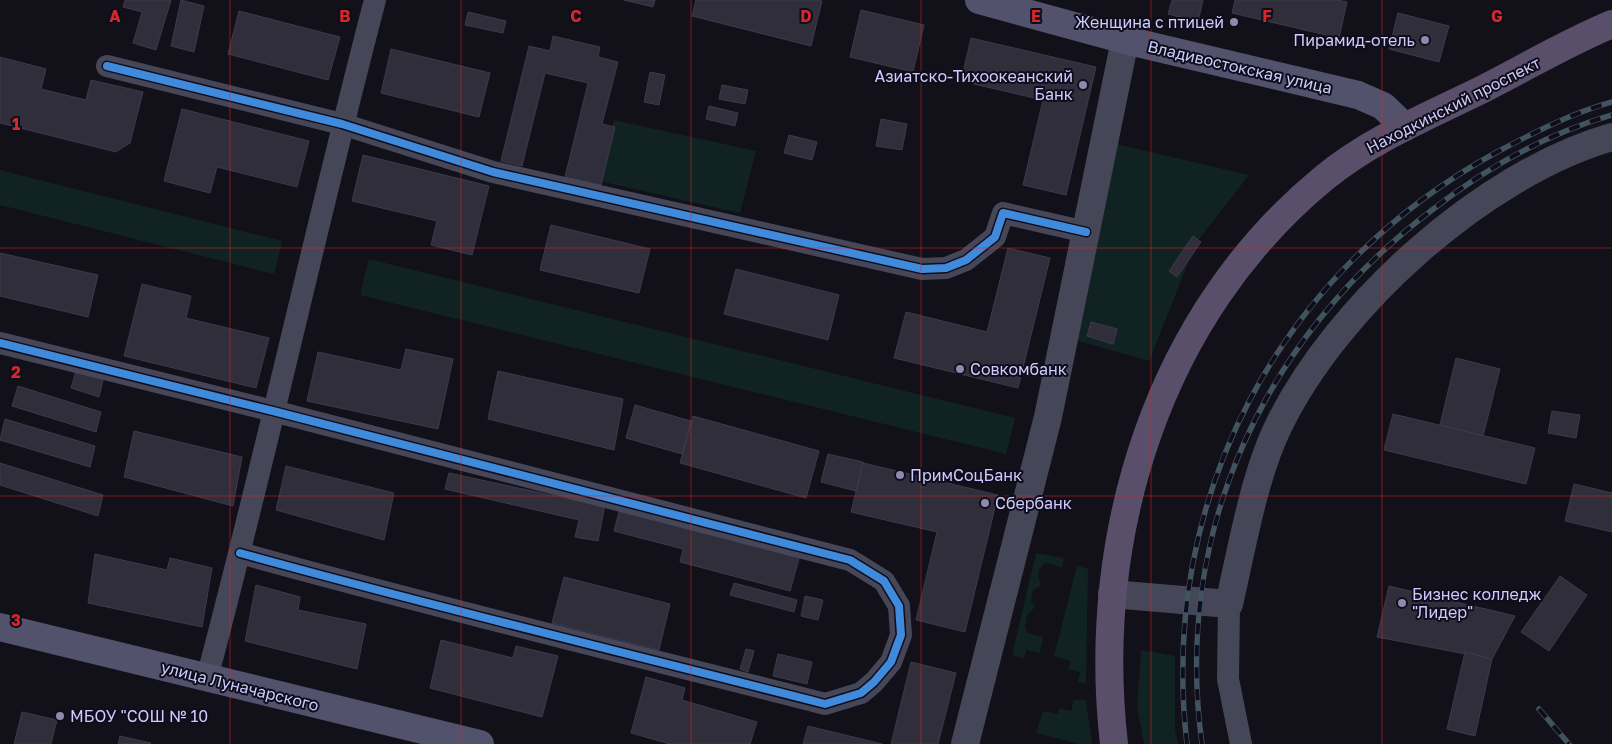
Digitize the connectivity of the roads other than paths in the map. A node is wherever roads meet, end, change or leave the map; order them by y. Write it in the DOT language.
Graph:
graph roads {
  1 [pos="375,0"];
  2 [pos="989,1"];
  3 [pos="1612,24"];
  4 [pos="1125,40"];
  5 [pos="107,66"];
  6 [pos="342,124"];
  7 [pos="1405,127"];
  8 [pos="1612,137"];
  9 [pos="1086,232"];
  10 [pos="0,343"];
  11 [pos="273,411"];
  12 [pos="240,553"];
  13 [pos="1112,594"];
  14 [pos="1228,604"];
  15 [pos="0,627"];
  16 [pos="207,678"];
  17 [pos="480,744"];
  18 [pos="965,744"];
  19 [pos="1114,744"];
  20 [pos="1241,744"];
  1 -- 6 [label="street"];
  2 -- 4 [label="main road, Владивостокская улица"];
  3 -- 7 [label="main road, Находкинский проспект"];
  4 -- 7 [label="main road, Владивостокская улица"];
  4 -- 9 [label="street"];
  5 -- 6 [label="street"];
  6 -- 9 [label="street"];
  6 -- 11 [label="street"];
  7 -- 13 [label="main road, Находкинский проспект"];
  8 -- 14 [label="street"];
  9 -- 18 [label="street"];
  10 -- 11 [label="street"];
  11 -- 12 [label="street"];
  11 -- 12 [label="street"];
  12 -- 16 [label="street"];
  13 -- 14 [label="street"];
  13 -- 19 [label="main road, Находкинский проспект"];
  14 -- 20 [label="street"];
  15 -- 16 [label="main road, улица Луначарского"];
  16 -- 17 [label="main road, улица Луначарского"];
}
